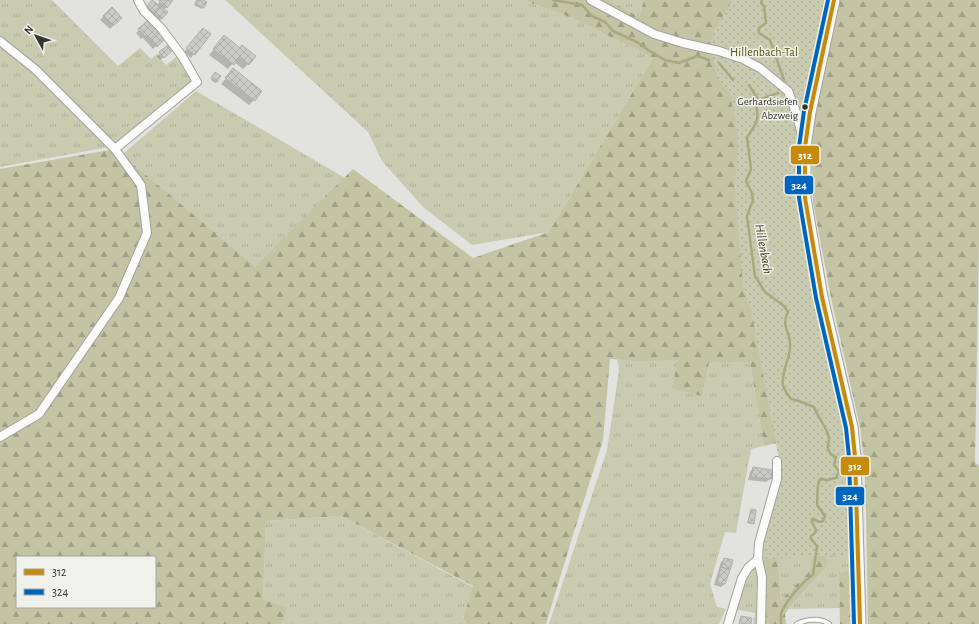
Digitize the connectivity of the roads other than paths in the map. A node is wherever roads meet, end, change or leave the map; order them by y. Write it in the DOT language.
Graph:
graph roads {
  1 [pos="138,0"];
  2 [pos="592,0"];
  3 [pos="834,0"];
  4 [pos="0,41"];
  5 [pos="805,147"];
  6 [pos="114,148"];
  7 [pos="0,437"];
  8 [pos="777,461"];
  9 [pos="758,559"];
  10 [pos="728,624"];
  11 [pos="761,624"];
  12 [pos="798,624"];
  13 [pos="829,624"];
  14 [pos="860,624"];
  1 -- 6 [label="street"];
  2 -- 5 [label="street"];
  3 -- 5 [label="main road"];
  4 -- 6 [label="street"];
  5 -- 14 [label="main road"];
  6 -- 7 [label="street"];
  8 -- 9 [label="street"];
  9 -- 10 [label="street"];
  9 -- 11 [label="street"];
  12 -- 13 [label="lane"];
}
